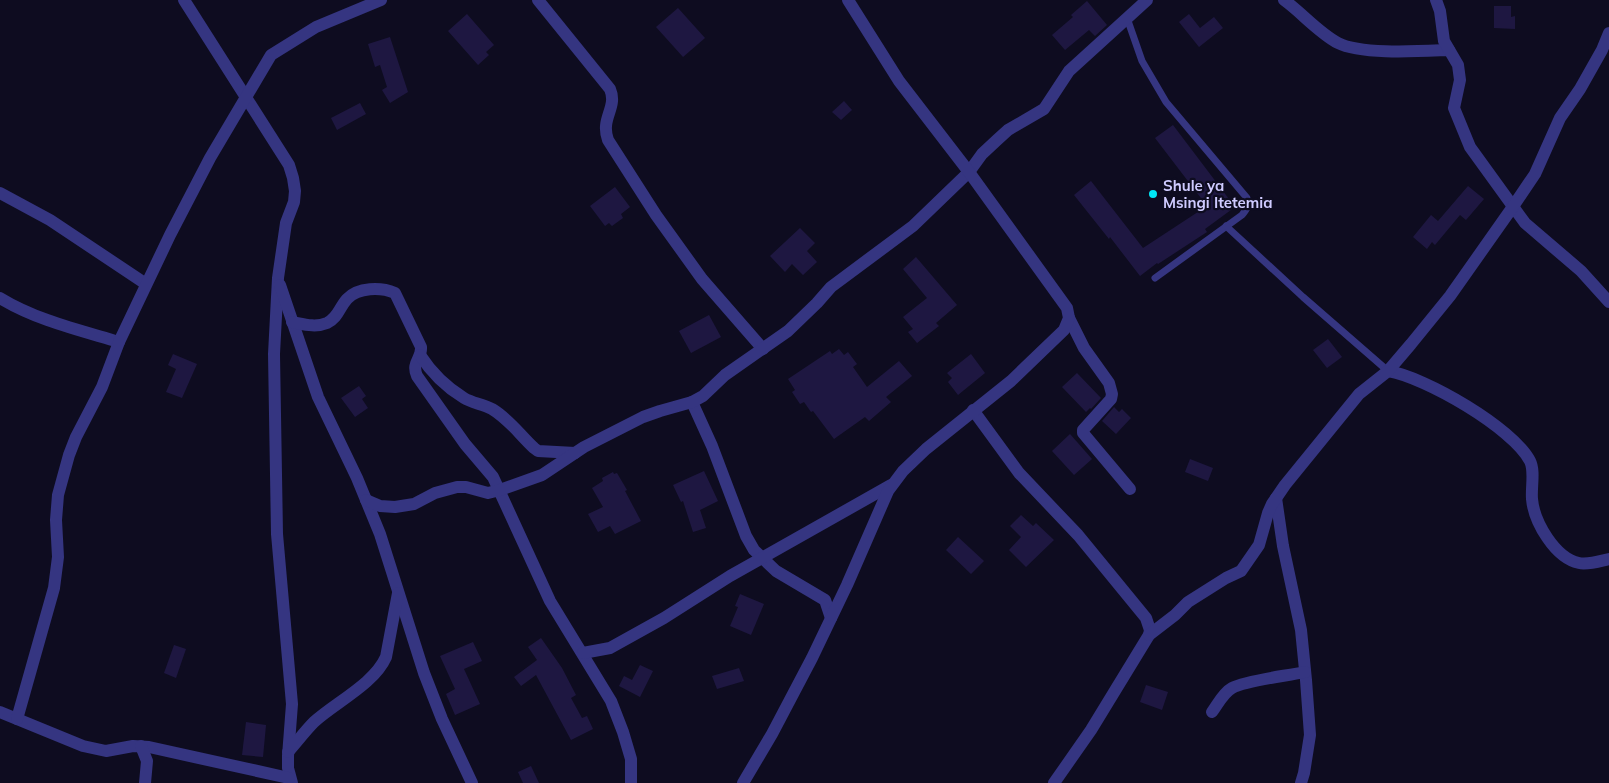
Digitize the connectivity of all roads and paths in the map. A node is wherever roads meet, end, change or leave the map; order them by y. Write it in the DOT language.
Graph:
graph roads {
  1 [pos="184,0"];
  2 [pos="381,0"];
  3 [pos="538,0"];
  4 [pos="848,0"];
  5 [pos="1284,0"];
  6 [pos="1436,0"];
  7 [pos="1145,1"];
  8 [pos="1127,18"];
  9 [pos="1609,32"];
  10 [pos="1449,50"];
  11 [pos="1606,51"];
  12 [pos="246,97"];
  13 [pos="969,172"];
  14 [pos="0,193"];
  15 [pos="1512,208"];
  16 [pos="1226,226"];
  17 [pos="278,278"];
  18 [pos="1155,278"];
  19 [pos="146,284"];
  20 [pos="0,298"];
  21 [pos="1609,302"];
  22 [pos="1069,318"];
  23 [pos="292,322"];
  24 [pos="119,342"];
  25 [pos="763,349"];
  26 [pos="420,355"];
  27 [pos="1388,371"];
  28 [pos="692,402"];
  29 [pos="973,410"];
  30 [pos="575,453"];
  31 [pos="893,484"];
  32 [pos="500,490"];
  33 [pos="1130,490"];
  34 [pos="1276,498"];
  35 [pos="366,500"];
  36 [pos="762,558"];
  37 [pos="1609,560"];
  38 [pos="398,591"];
  39 [pos="830,618"];
  40 [pos="1149,635"];
  41 [pos="583,653"];
  42 [pos="1305,672"];
  43 [pos="0,712"];
  44 [pos="1212,712"];
  45 [pos="17,719"];
  46 [pos="142,746"];
  47 [pos="288,752"];
  48 [pos="291,780"];
  49 [pos="145,783"];
  50 [pos="472,783"];
  51 [pos="631,783"];
  52 [pos="743,783"];
  53 [pos="1054,783"];
  54 [pos="1301,783"];
  1 -- 12 [label="street"];
  2 -- 12 [label="street"];
  3 -- 25 [label="street"];
  4 -- 13 [label="street"];
  5 -- 10 [label="street"];
  6 -- 10 [label="street"];
  7 -- 8 [label="street"];
  8 -- 13 [label="street"];
  8 -- 16 [label="lane"];
  9 -- 11 [label="street"];
  10 -- 15 [label="street"];
  11 -- 15 [label="street"];
  12 -- 17 [label="street"];
  12 -- 19 [label="street"];
  13 -- 22 [label="street"];
  13 -- 25 [label="street"];
  14 -- 19 [label="street"];
  15 -- 21 [label="street"];
  15 -- 27 [label="street"];
  16 -- 18 [label="lane"];
  16 -- 27 [label="lane"];
  17 -- 23 [label="street"];
  17 -- 47 [label="street"];
  19 -- 24 [label="street"];
  20 -- 24 [label="street"];
  22 -- 29 [label="street"];
  22 -- 33 [label="street"];
  23 -- 26 [label="street"];
  23 -- 35 [label="street"];
  24 -- 45 [label="street"];
  25 -- 28 [label="street"];
  26 -- 30 [label="street"];
  26 -- 32 [label="street"];
  27 -- 34 [label="street"];
  27 -- 37 [label="street"];
  28 -- 30 [label="street"];
  28 -- 36 [label="street"];
  29 -- 31 [label="street"];
  29 -- 40 [label="street"];
  30 -- 32 [label="street"];
  31 -- 36 [label="street"];
  31 -- 39 [label="street"];
  32 -- 35 [label="street"];
  32 -- 41 [label="street"];
  34 -- 40 [label="street"];
  34 -- 42 [label="street"];
  35 -- 38 [label="street"];
  36 -- 39 [label="street"];
  36 -- 41 [label="street"];
  38 -- 47 [label="street"];
  38 -- 50 [label="street"];
  39 -- 52 [label="street"];
  40 -- 53 [label="street"];
  41 -- 51 [label="street"];
  42 -- 44 [label="street"];
  42 -- 54 [label="street"];
  43 -- 45 [label="street"];
  45 -- 46 [label="street"];
  46 -- 48 [label="street"];
  46 -- 49 [label="street"];
  47 -- 48 [label="street"];
}
